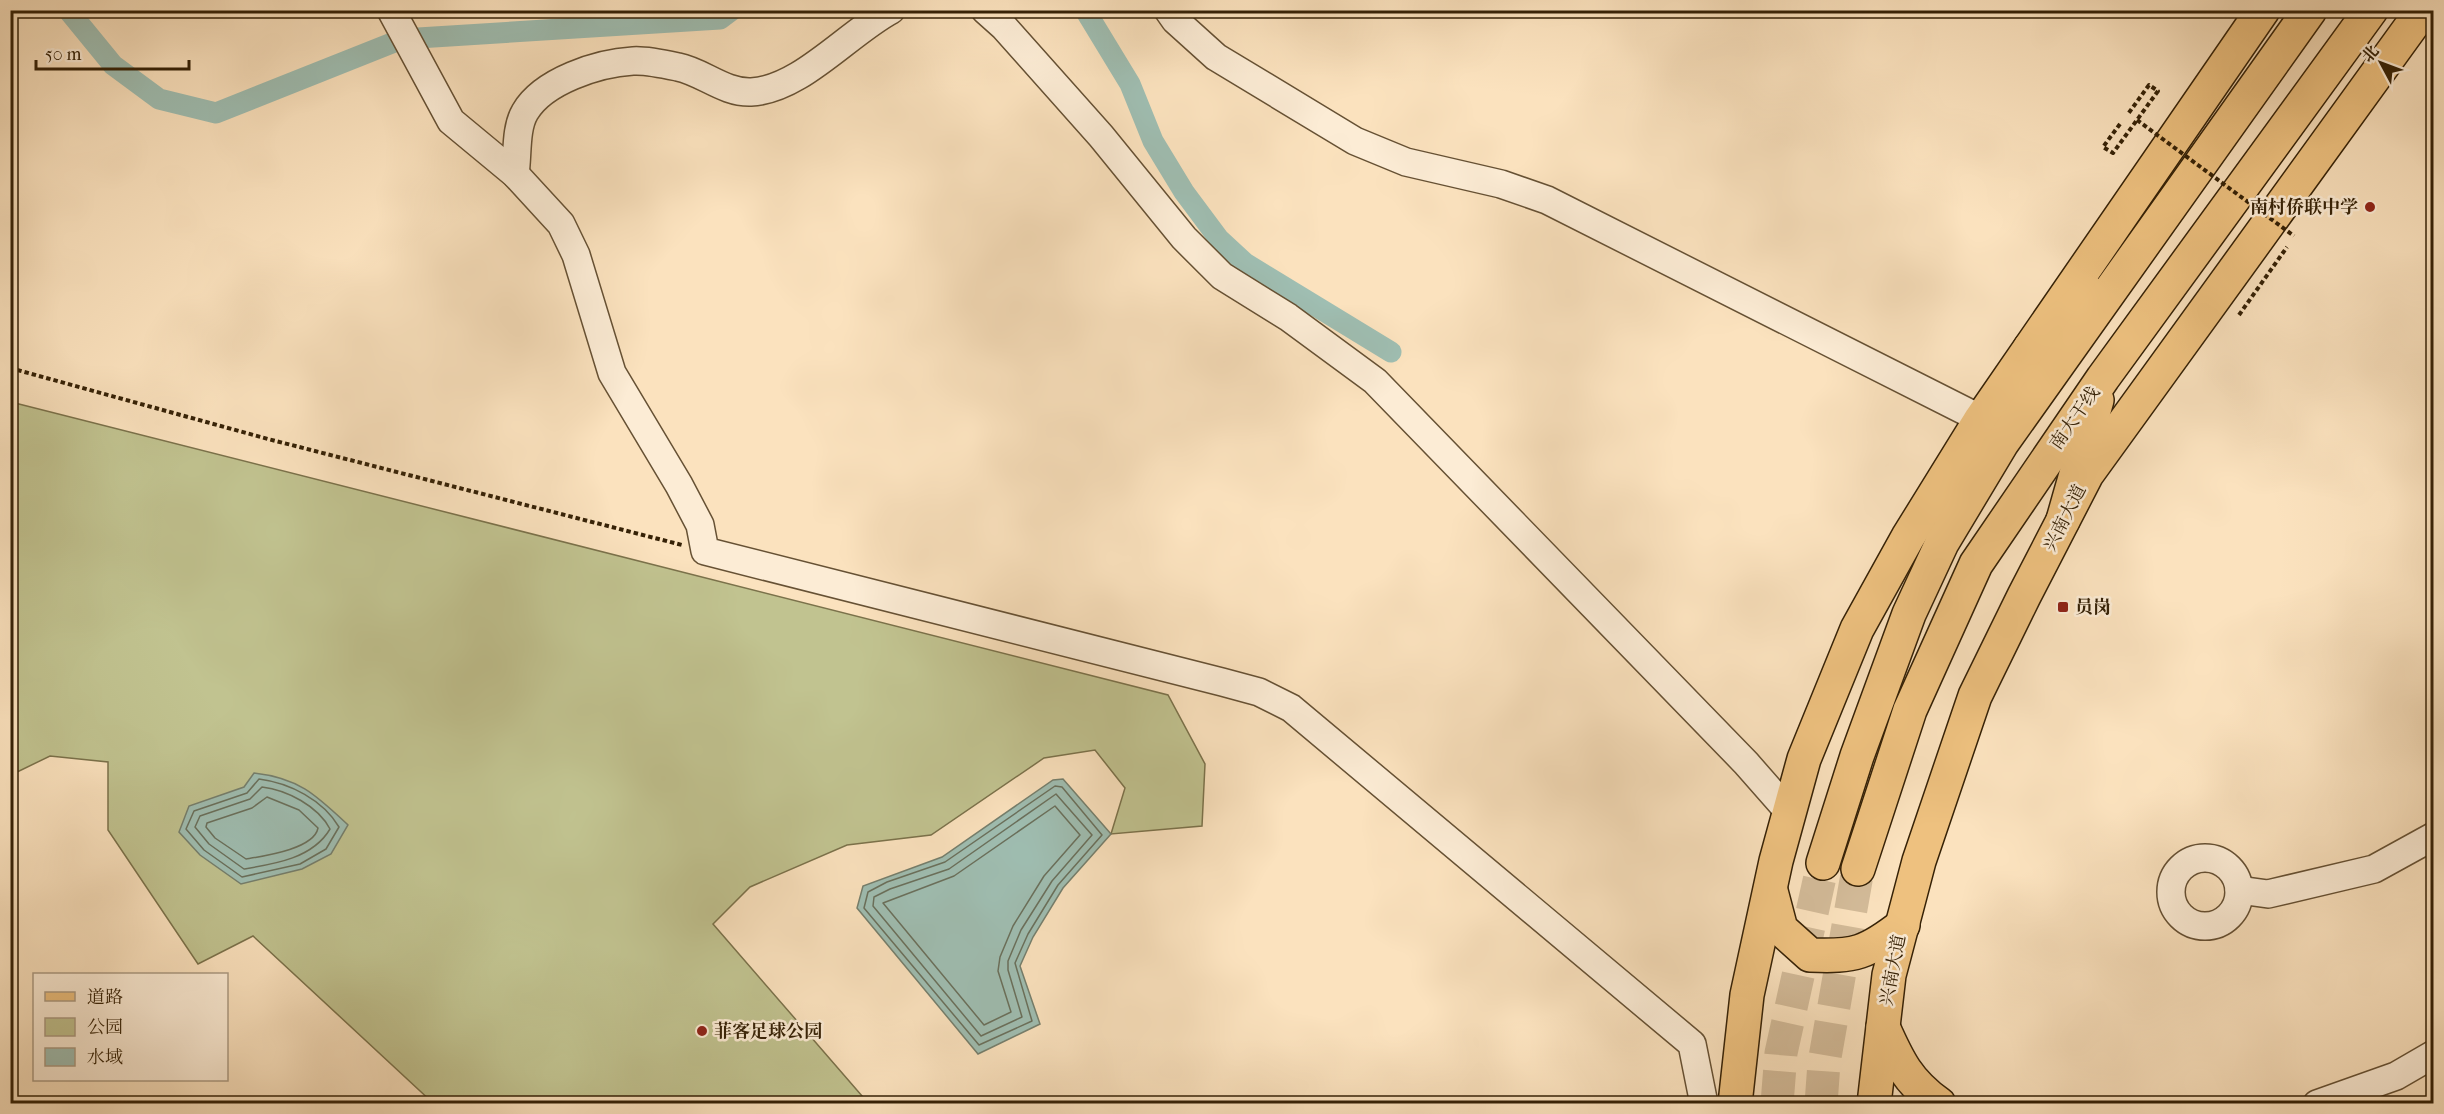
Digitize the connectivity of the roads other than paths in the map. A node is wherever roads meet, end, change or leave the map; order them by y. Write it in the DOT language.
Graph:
graph roads {
  1 [pos="391,10"];
  2 [pos="891,10"];
  3 [pos="985,10"];
  4 [pos="1168,10"];
  5 [pos="2263,10"];
  6 [pos="2310,10"];
  7 [pos="2371,10"];
  8 [pos="2422,10"];
  9 [pos="515,174"];
  10 [pos="2138,249"];
  11 [pos="2030,348"];
  12 [pos="2103,378"];
  13 [pos="1981,419"];
  14 [pos="2063,519"];
  15 [pos="1790,813"];
  16 [pos="2433,836"];
  17 [pos="1822,863"];
  18 [pos="1858,869"];
  19 [pos="1770,889"];
  20 [pos="2239,890"];
  21 [pos="1903,925"];
  22 [pos="1883,1027"];
  23 [pos="2433,1054"];
  24 [pos="1704,1104"];
  25 [pos="1735,1104"];
  26 [pos="1874,1104"];
  27 [pos="1939,1104"];
  28 [pos="2317,1104"];
  1 -- 9 [label="street"];
  2 -- 9 [label="street"];
  3 -- 15 [label="street"];
  4 -- 13 [label="street"];
  5 -- 11 [label="main road"];
  6 -- 10 [label="main road"];
  7 -- 12 [label="main road, 南大干线"];
  8 -- 14 [label="main road, 兴南大道"];
  9 -- 24 [label="street"];
  10 -- 11 [label="main road"];
  10 -- 17 [label="main road"];
  11 -- 13 [label="main road"];
  12 -- 14 [label="main road"];
  12 -- 18 [label="main road, 南大干线"];
  13 -- 15 [label="main road"];
  14 -- 21 [label="main road, 兴南大道"];
  15 -- 19 [label="main road"];
  16 -- 20 [label="street"];
  19 -- 21 [label="main road"];
  19 -- 25 [label="main road"];
  21 -- 22 [label="main road, 兴南大道"];
  22 -- 26 [label="main road, 兴南大道"];
  22 -- 27 [label="main road"];
  23 -- 28 [label="street"];
}
